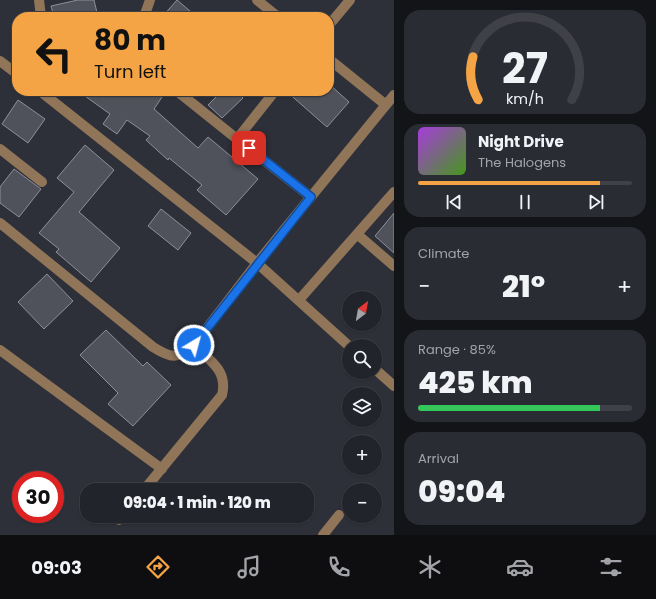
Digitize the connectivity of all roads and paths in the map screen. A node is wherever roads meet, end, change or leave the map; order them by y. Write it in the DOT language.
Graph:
graph roads {
  1 [pos="39,0"];
  2 [pos="150,0"];
  3 [pos="257,0"];
  4 [pos="350,0"];
  5 [pos="40,12"];
  6 [pos="146,12"];
  7 [pos="272,12"];
  8 [pos="334,19"];
  9 [pos="0,61"];
  10 [pos="334,63"];
  11 [pos="12,70"];
  12 [pos="394,95"];
  13 [pos="46,96"];
  14 [pos="183,96"];
  15 [pos="271,96"];
  16 [pos="386,105"];
  17 [pos="237,139"];
  18 [pos="0,149"];
  19 [pos="42,182"];
  20 [pos="394,192"];
  21 [pos="311,197"];
  22 [pos="0,223"];
  23 [pos="357,234"];
  24 [pos="257,263"];
  25 [pos="394,266"];
  26 [pos="299,300"];
  27 [pos="342,339"];
  28 [pos="194,345"];
  29 [pos="0,350"];
  30 [pos="382,375"];
  31 [pos="394,386"];
  32 [pos="162,469"];
  33 [pos="150,483"];
  34 [pos="339,516"];
  35 [pos="323,535"];
  1 -- 5 [label="street"];
  2 -- 6 [label="street"];
  3 -- 7 [label="street"];
  4 -- 8 [label="street"];
  9 -- 11 [label="street"];
  10 -- 16 [label="street"];
  12 -- 16 [label="street"];
  13 -- 24 [label="street"];
  14 -- 17 [label="street"];
  15 -- 17 [label="street"];
  16 -- 21 [label="street"];
  17 -- 21 [label="street"];
  18 -- 19 [label="street"];
  20 -- 23 [label="street"];
  21 -- 24 [label="street"];
  22 -- 28 [label="street"];
  23 -- 25 [label="street"];
  23 -- 26 [label="street"];
  24 -- 26 [label="street"];
  24 -- 28 [label="street"];
  26 -- 27 [label="street"];
  28 -- 32 [label="street"];
  29 -- 32 [label="street"];
  30 -- 31 [label="street"];
  32 -- 33 [label="street"];
  34 -- 35 [label="street"];
}
